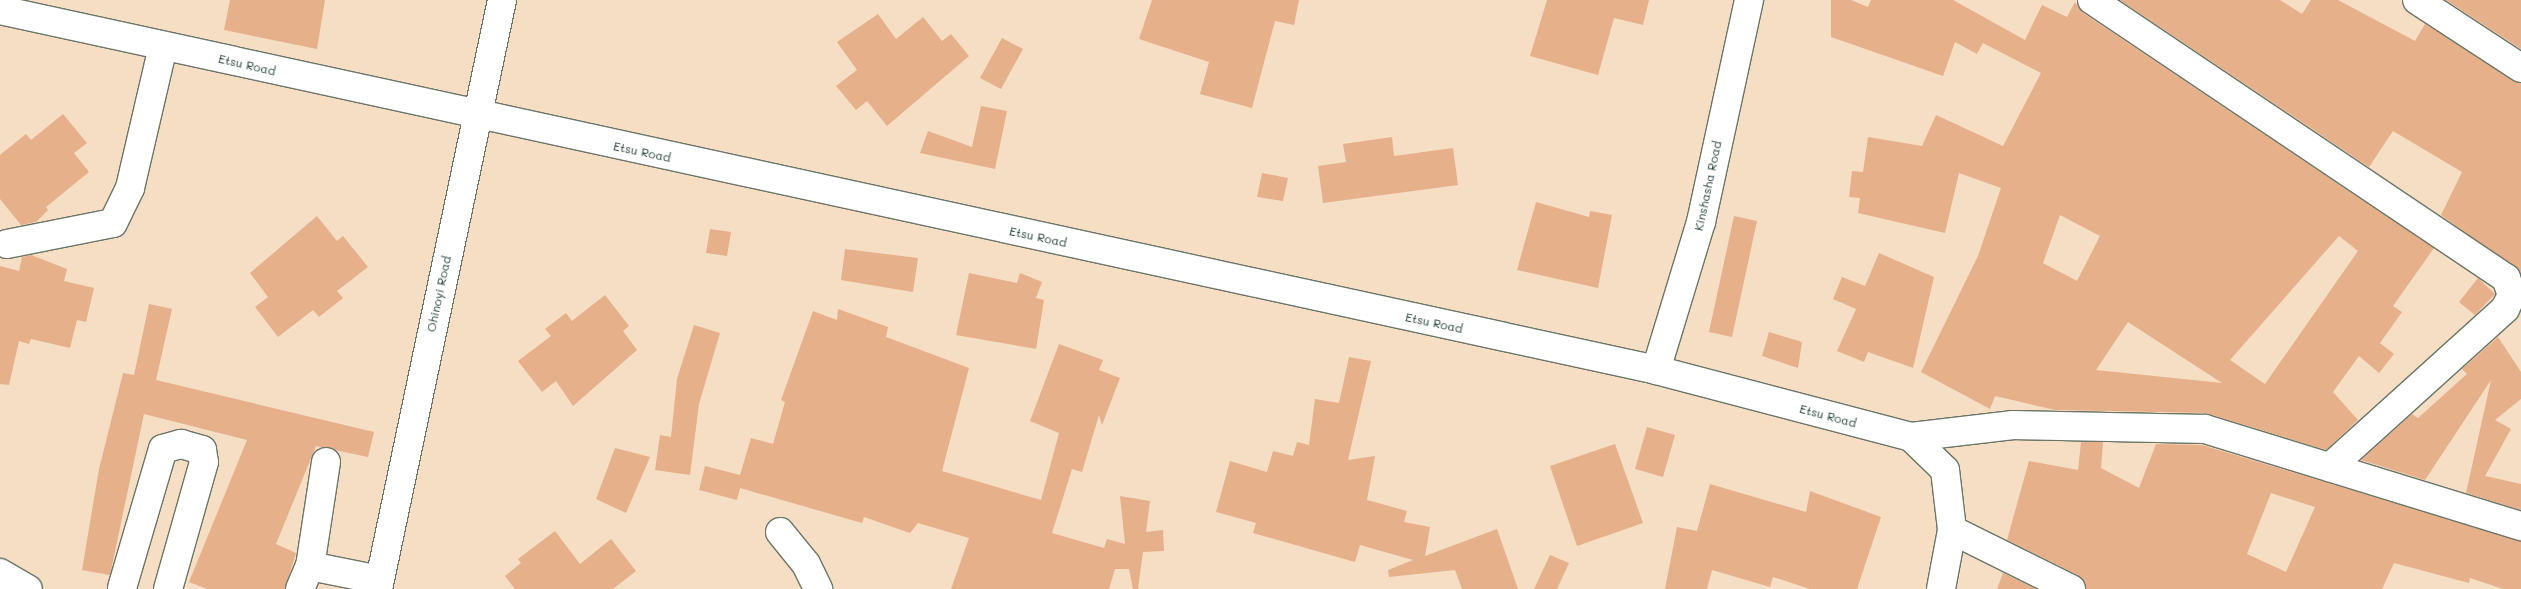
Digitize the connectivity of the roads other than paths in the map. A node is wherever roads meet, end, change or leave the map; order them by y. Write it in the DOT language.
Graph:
graph roads {
  1 [pos="502,0"];
  2 [pos="1749,0"];
  3 [pos="2092,0"];
  4 [pos="2417,0"];
  5 [pos="0,10"];
  6 [pos="163,46"];
  7 [pos="2521,68"];
  8 [pos="476,117"];
  9 [pos="7,244"];
  10 [pos="2516,296"];
  11 [pos="1656,370"];
  12 [pos="1910,437"];
  13 [pos="326,462"];
  14 [pos="2330,467"];
  15 [pos="2521,526"];
  16 [pos="1952,530"];
  17 [pos="780,532"];
  18 [pos="0,574"];
  19 [pos="305,577"];
  20 [pos="379,584"];
  21 [pos="118,587"];
  22 [pos="28,589"];
  23 [pos="168,589"];
  24 [pos="818,589"];
  25 [pos="1941,589"];
  26 [pos="2071,589"];
  1 -- 8 [label="street, Ohinoyi Road"];
  2 -- 11 [label="street, Kinshasha Road"];
  3 -- 10 [label="street"];
  4 -- 7 [label="street"];
  5 -- 6 [label="street, Etsu Road"];
  6 -- 8 [label="street, Etsu Road"];
  6 -- 9 [label="street"];
  8 -- 11 [label="street, Etsu Road"];
  8 -- 20 [label="street, Ohinoyi Road"];
  10 -- 14 [label="street"];
  11 -- 12 [label="street, Etsu Road"];
  12 -- 14 [label="street"];
  12 -- 16 [label="street, Etsu Road"];
  13 -- 19 [label="street"];
  14 -- 15 [label="street"];
  16 -- 25 [label="street, Etsu Road"];
  16 -- 26 [label="street"];
  17 -- 24 [label="street"];
  18 -- 22 [label="street"];
  19 -- 20 [label="street"];
  21 -- 23 [label="street"];
}
